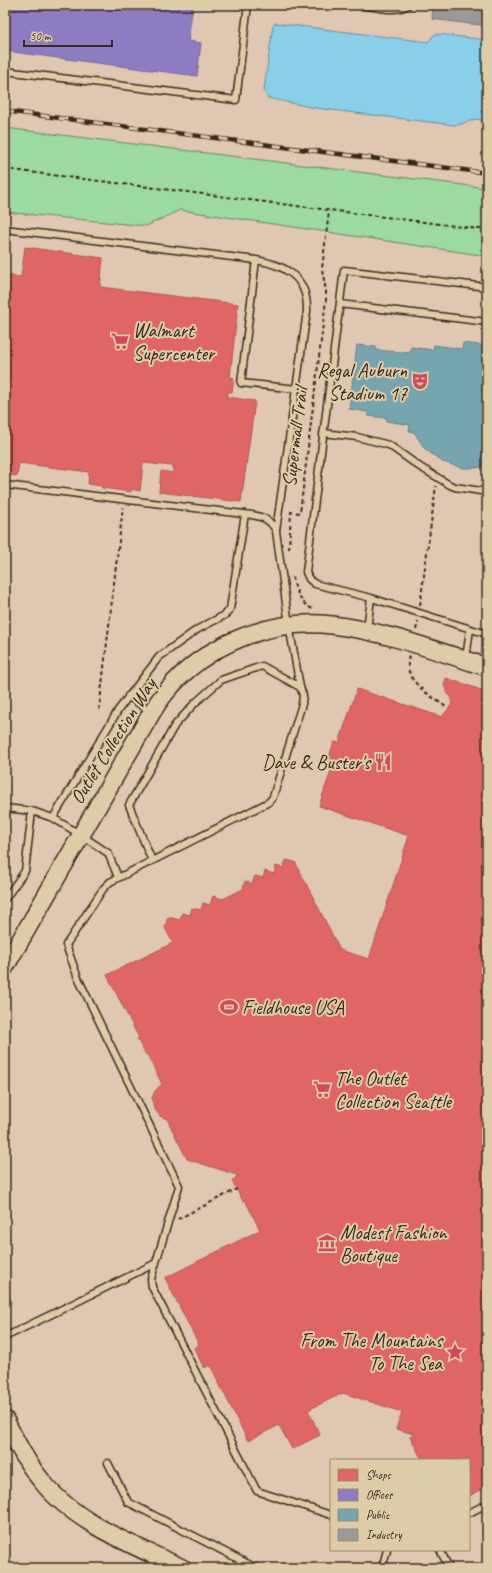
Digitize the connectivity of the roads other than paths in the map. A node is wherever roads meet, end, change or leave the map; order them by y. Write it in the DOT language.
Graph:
graph roads {
  1 [pos="248,5"];
  2 [pos="361,5"];
  3 [pos="408,5"];
  4 [pos="5,71"];
  5 [pos="5,229"];
  6 [pos="256,260"];
  7 [pos="487,287"];
  8 [pos="340,304"];
  9 [pos="487,322"];
  10 [pos="297,389"];
  11 [pos="323,433"];
  12 [pos="5,485"];
  13 [pos="487,492"];
  14 [pos="245,514"];
  15 [pos="276,531"];
  16 [pos="371,598"];
  17 [pos="289,625"];
  18 [pos="470,629"];
  19 [pos="366,631"];
  20 [pos="487,634"];
  21 [pos="466,661"];
  22 [pos="487,668"];
  23 [pos="300,687"];
  24 [pos="128,696"];
  25 [pos="152,712"];
  26 [pos="5,808"];
  27 [pos="32,811"];
  28 [pos="53,818"];
  29 [pos="81,834"];
  30 [pos="152,861"];
  31 [pos="118,877"];
  32 [pos="5,899"];
  33 [pos="5,965"];
  34 [pos="156,1263"];
  35 [pos="5,1336"];
  36 [pos="5,1420"];
  37 [pos="108,1463"];
  38 [pos="487,1504"];
  39 [pos="470,1512"];
  40 [pos="330,1515"];
  41 [pos="387,1551"];
  42 [pos="440,1551"];
  43 [pos="182,1568"];
  44 [pos="256,1568"];
  45 [pos="382,1568"];
  46 [pos="449,1568"];
  1 -- 4 [label="lane"];
  2 -- 3 [label="lane"];
  5 -- 6 [label="lane"];
  6 -- 10 [label="lane"];
  6 -- 10 [label="lane"];
  7 -- 8 [label="lane"];
  8 -- 9 [label="lane"];
  8 -- 11 [label="lane"];
  10 -- 15 [label="lane"];
  11 -- 13 [label="lane"];
  11 -- 16 [label="lane"];
  12 -- 14 [label="lane"];
  14 -- 15 [label="lane"];
  14 -- 24 [label="lane"];
  15 -- 17 [label="lane"];
  16 -- 18 [label="lane"];
  16 -- 19 [label="lane"];
  17 -- 19 [label="street, Outlet Collection Way"];
  17 -- 23 [label="lane"];
  17 -- 25 [label="street, Outlet Collection Way"];
  18 -- 20 [label="lane"];
  18 -- 21 [label="lane"];
  19 -- 21 [label="street, Outlet Collection Way"];
  21 -- 22 [label="street, Outlet Collection Way"];
  23 -- 30 [label="lane"];
  23 -- 30 [label="lane"];
  24 -- 25 [label="lane"];
  24 -- 28 [label="lane"];
  25 -- 29 [label="street, Outlet Collection Way"];
  26 -- 27 [label="lane"];
  27 -- 28 [label="lane"];
  27 -- 32 [label="lane"];
  28 -- 29 [label="lane"];
  29 -- 31 [label="lane"];
  29 -- 33 [label="street, Outlet Collection Way"];
  30 -- 31 [label="lane"];
  31 -- 34 [label="lane"];
  34 -- 35 [label="lane"];
  34 -- 40 [label="lane"];
  36 -- 43 [label="street"];
  37 -- 44 [label="lane"];
  38 -- 39 [label="lane"];
  41 -- 45 [label="lane"];
  42 -- 46 [label="lane"];
}
